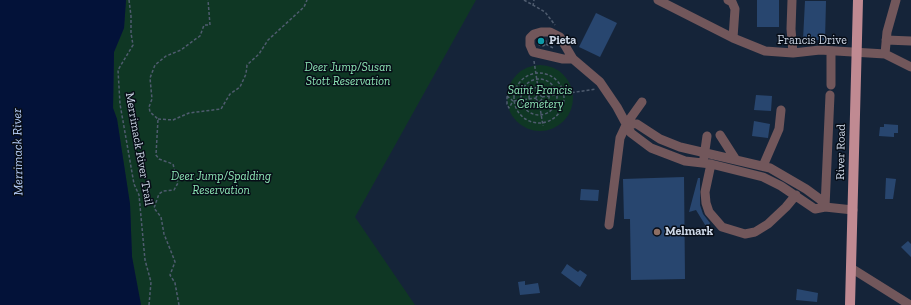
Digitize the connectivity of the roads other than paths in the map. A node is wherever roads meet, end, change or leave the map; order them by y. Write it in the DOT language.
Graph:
graph roads {
  1 [pos="728,0"];
  2 [pos="792,0"];
  3 [pos="858,0"];
  4 [pos="896,0"];
  5 [pos="662,1"];
  6 [pos="733,38"];
  7 [pos="886,40"];
  8 [pos="911,41"];
  9 [pos="831,51"];
  10 [pos="793,53"];
  11 [pos="856,53"];
  12 [pos="885,54"];
  13 [pos="573,59"];
  14 [pos="911,67"];
  15 [pos="642,102"];
  16 [pos="781,110"];
  17 [pos="627,123"];
  18 [pos="720,135"];
  19 [pos="707,136"];
  20 [pos="706,153"];
  21 [pos="736,160"];
  22 [pos="707,163"];
  23 [pos="763,166"];
  24 [pos="796,195"];
  25 [pos="825,207"];
  26 [pos="853,210"];
  27 [pos="609,225"];
  28 [pos="851,268"];
  29 [pos="850,305"];
  30 [pos="910,305"];
  1 -- 6 [label="street"];
  2 -- 10 [label="street"];
  3 -- 11 [label="main road, River Road"];
  4 -- 7 [label="street"];
  5 -- 6 [label="street, Francis Drive"];
  6 -- 10 [label="street, Francis Drive"];
  7 -- 8 [label="street"];
  7 -- 12 [label="street"];
  9 -- 10 [label="street, Francis Drive"];
  9 -- 11 [label="street, Francis Drive"];
  9 -- 25 [label="street"];
  11 -- 12 [label="street, Francis Drive"];
  11 -- 26 [label="main road, River Road"];
  12 -- 14 [label="street"];
  13 -- 13 [label="street"];
  13 -- 17 [label="street"];
  15 -- 17 [label="street"];
  16 -- 23 [label="street"];
  17 -- 20 [label="street"];
  17 -- 22 [label="street"];
  17 -- 27 [label="street"];
  18 -- 21 [label="street"];
  19 -- 20 [label="street"];
  20 -- 21 [label="street"];
  20 -- 22 [label="street"];
  21 -- 23 [label="street"];
  22 -- 24 [label="street"];
  22 -- 24 [label="street"];
  23 -- 25 [label="street"];
  24 -- 25 [label="street"];
  25 -- 26 [label="street"];
  26 -- 28 [label="main road, River Road"];
  28 -- 29 [label="main road, River Road"];
  28 -- 30 [label="street"];
}
